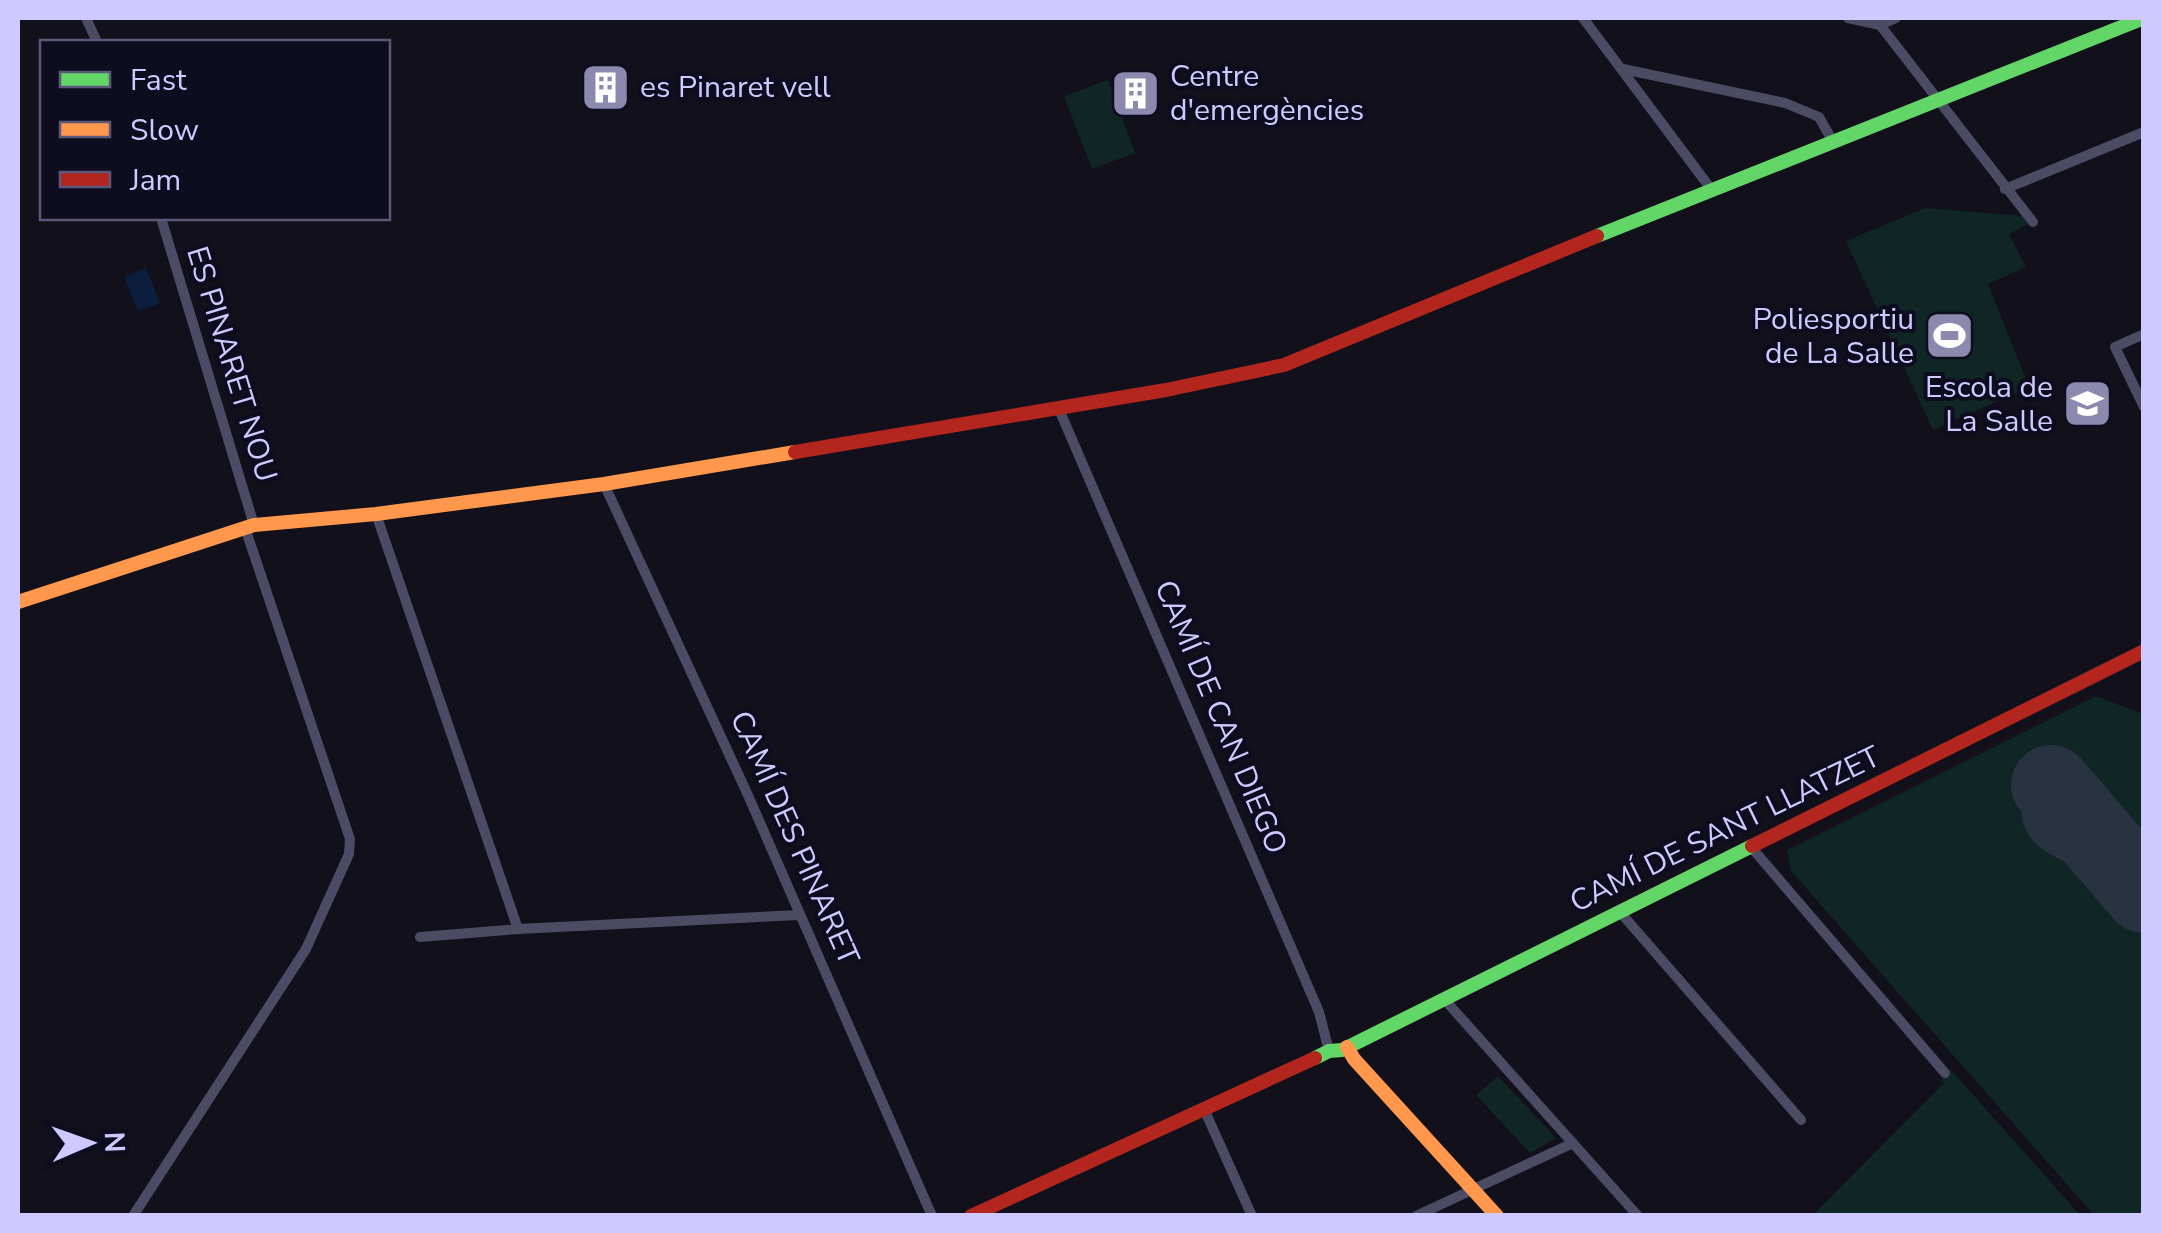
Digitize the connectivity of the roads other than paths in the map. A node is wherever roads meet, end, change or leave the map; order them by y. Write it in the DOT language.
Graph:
graph roads {
  1 [pos="1583,18"];
  2 [pos="1848,18"];
  3 [pos="1896,18"];
  4 [pos="2139,22"];
  5 [pos="1880,24"];
  6 [pos="1623,69"];
  7 [pos="1936,100"];
  8 [pos="2144,132"];
  9 [pos="1832,140"];
  10 [pos="2005,188"];
  11 [pos="1711,190"];
  12 [pos="163,220"];
  13 [pos="2032,222"];
  14 [pos="2144,334"];
  15 [pos="1058,406"];
  16 [pos="2144,407"];
  17 [pos="604,484"];
  18 [pos="376,514"];
  19 [pos="250,527"];
  20 [pos="18,602"];
  21 [pos="2144,651"];
  22 [pos="1751,847"];
  23 [pos="1620,912"];
  24 [pos="799,915"];
  25 [pos="518,929"];
  26 [pos="420,937"];
  27 [pos="1444,999"];
  28 [pos="1347,1047"];
  29 [pos="1329,1051"];
  30 [pos="1945,1073"];
  31 [pos="1204,1109"];
  32 [pos="1801,1120"];
  33 [pos="1572,1142"];
  34 [pos="1474,1188"];
  35 [pos="133,1216"];
  36 [pos="932,1216"];
  37 [pos="971,1216"];
  38 [pos="1252,1216"];
  39 [pos="1416,1216"];
  40 [pos="1498,1216"];
  41 [pos="1638,1216"];
  1 -- 6 [label="street"];
  2 -- 5 [label="street"];
  3 -- 5 [label="street"];
  4 -- 7 [label="street"];
  5 -- 7 [label="street"];
  6 -- 9 [label="street"];
  6 -- 11 [label="street"];
  7 -- 9 [label="street"];
  7 -- 10 [label="street"];
  8 -- 10 [label="street"];
  9 -- 11 [label="street"];
  10 -- 13 [label="street"];
  11 -- 15 [label="street"];
  12 -- 19 [label="street, ES PINARET NOU"];
  14 -- 16 [label="street"];
  15 -- 17 [label="street"];
  15 -- 29 [label="street, CAMÍ DE CAN DIEGO"];
  17 -- 18 [label="street"];
  17 -- 24 [label="street, CAMÍ DES PINARET"];
  18 -- 19 [label="street"];
  18 -- 25 [label="street"];
  19 -- 20 [label="street"];
  19 -- 35 [label="street, ES PINARET NOU"];
  21 -- 22 [label="street, CAMÍ DE SANT LLATZET"];
  22 -- 23 [label="street, CAMÍ DE SANT LLATZET"];
  22 -- 30 [label="street"];
  23 -- 27 [label="street, CAMÍ DE SANT LLATZET"];
  23 -- 32 [label="street"];
  24 -- 25 [label="street"];
  24 -- 36 [label="street, CAMÍ DES PINARET"];
  25 -- 26 [label="street"];
  27 -- 28 [label="street, CAMÍ DE SANT LLATZET"];
  27 -- 33 [label="street"];
  28 -- 29 [label="street, CAMÍ DE SANT LLATZET"];
  28 -- 34 [label="street"];
  29 -- 31 [label="street"];
  31 -- 37 [label="street"];
  31 -- 38 [label="street"];
  33 -- 34 [label="street"];
  33 -- 41 [label="street"];
  34 -- 39 [label="street"];
  34 -- 40 [label="street"];
}
